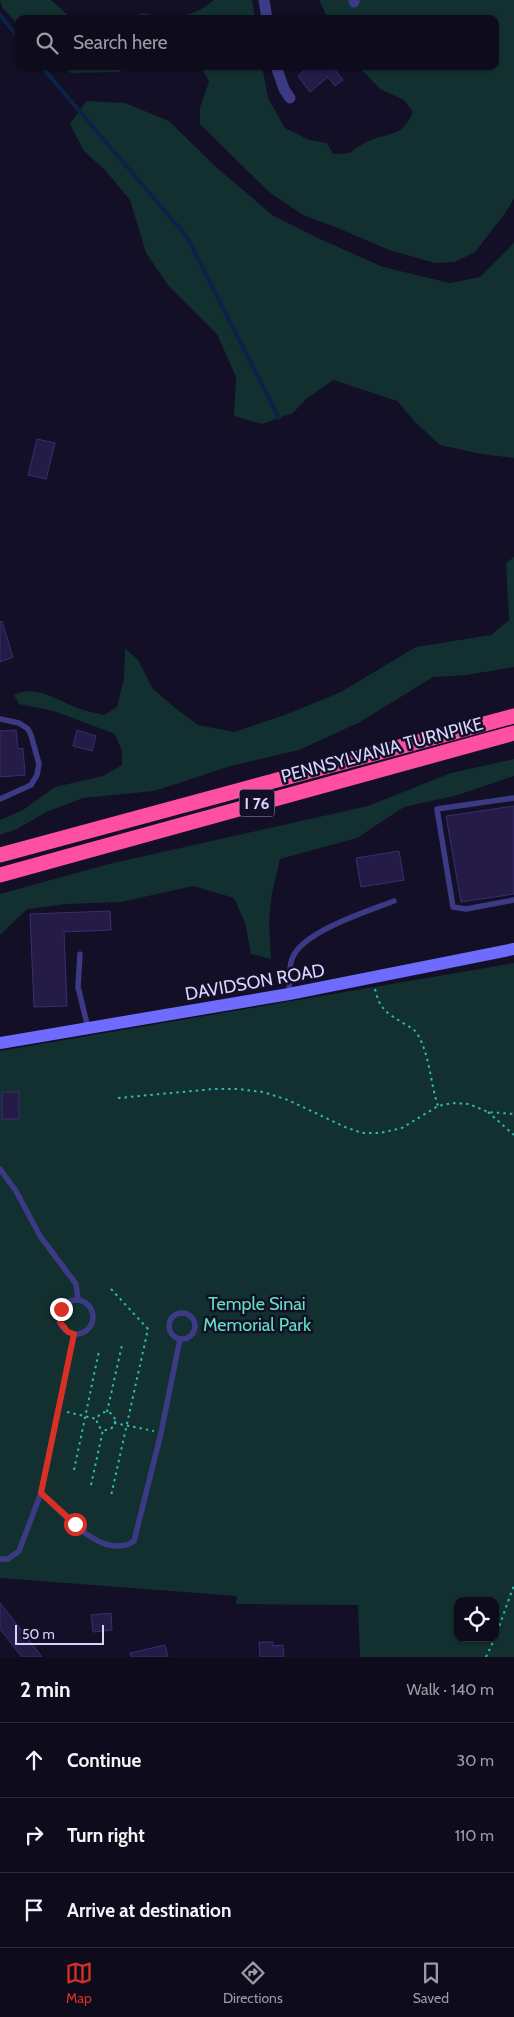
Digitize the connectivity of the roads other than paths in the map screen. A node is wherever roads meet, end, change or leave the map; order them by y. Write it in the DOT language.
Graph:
graph roads {
  1 [pos="264,0"];
  2 [pos="266,15"];
  3 [pos="277,70"];
  4 [pos="290,98"];
  5 [pos="514,716"];
  6 [pos="0,719"];
  7 [pos="514,733"];
  8 [pos="514,798"];
  9 [pos="0,799"];
  10 [pos="0,854"];
  11 [pos="0,874"];
  12 [pos="514,900"];
  13 [pos="394,901"];
  14 [pos="514,949"];
  15 [pos="80,954"];
  16 [pos="289,994"];
  17 [pos="88,1028"];
  18 [pos="0,1043"];
  19 [pos="0,1170"];
  20 [pos="78,1300"];
  21 [pos="74,1334"];
  22 [pos="180,1339"];
  23 [pos="41,1493"];
  24 [pos="0,1559"];
  1 -- 2 [label="street"];
  3 -- 4 [label="street"];
  5 -- 10 [label="highway, PENNSYLVANIA TURNPIKE / I 76"];
  6 -- 9 [label="lane"];
  7 -- 11 [label="highway, PENNSYLVANIA TURNPIKE / I 76"];
  8 -- 12 [label="lane"];
  13 -- 16 [label="lane"];
  14 -- 16 [label="street, DAVIDSON ROAD"];
  15 -- 17 [label="lane"];
  16 -- 17 [label="street, DAVIDSON ROAD"];
  17 -- 18 [label="street, DAVIDSON ROAD"];
  19 -- 20 [label="lane"];
  20 -- 21 [label="lane"];
  20 -- 21 [label="lane"];
  21 -- 23 [label="lane"];
  22 -- 22 [label="lane"];
  22 -- 23 [label="lane"];
  23 -- 24 [label="lane"];
}
